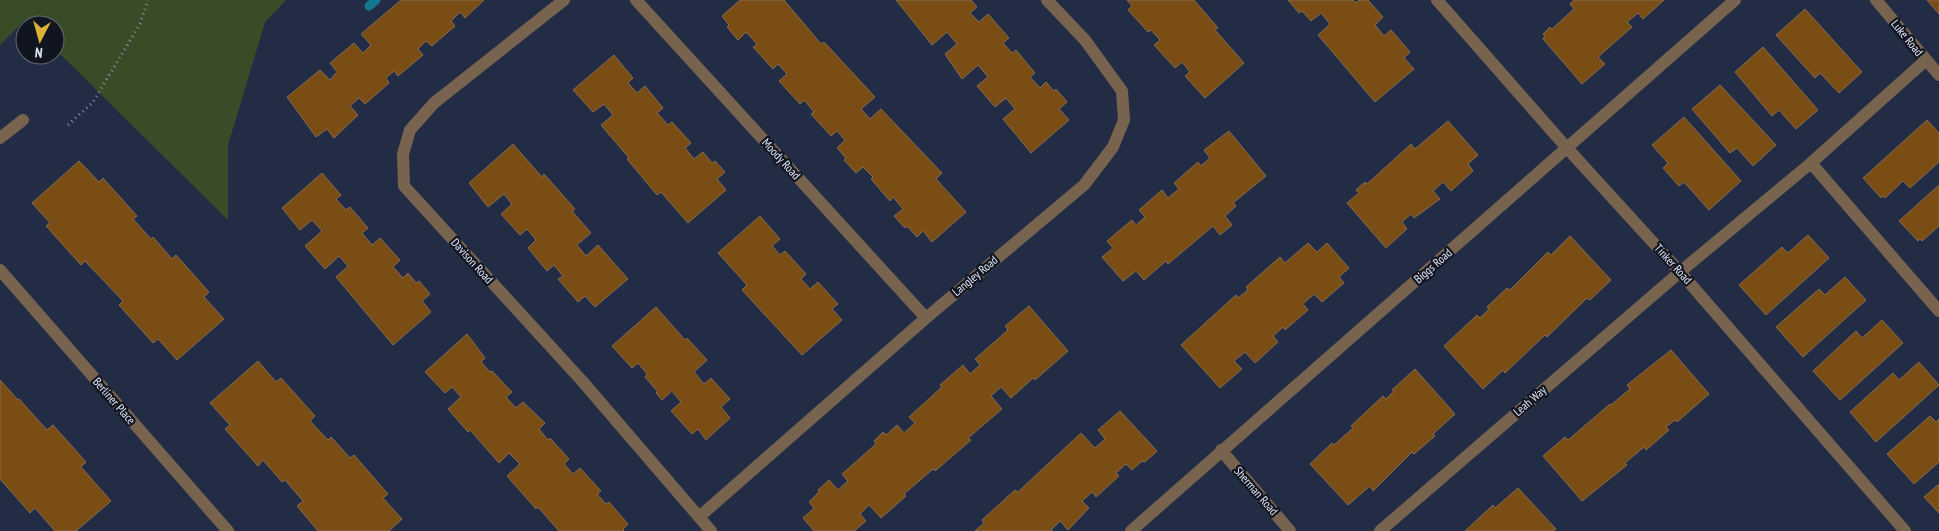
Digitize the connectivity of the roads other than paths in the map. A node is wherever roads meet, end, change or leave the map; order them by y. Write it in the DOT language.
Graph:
graph roads {
  1 [pos="564,0"];
  2 [pos="636,0"];
  3 [pos="1047,0"];
  4 [pos="1437,0"];
  5 [pos="1735,0"];
  6 [pos="1876,0"];
  7 [pos="1926,60"];
  8 [pos="1939,76"];
  9 [pos="23,120"];
  10 [pos="0,138"];
  11 [pos="1567,148"];
  12 [pos="1811,163"];
  13 [pos="0,270"];
  14 [pos="1680,272"];
  15 [pos="1939,311"];
  16 [pos="926,318"];
  17 [pos="1221,450"];
  18 [pos="699,517"];
  19 [pos="228,531"];
  20 [pos="711,531"];
  21 [pos="1130,531"];
  22 [pos="1290,531"];
  23 [pos="1380,531"];
  24 [pos="1905,531"];
  1 -- 18 [label="street, Davison Road"];
  2 -- 16 [label="street, Moody Road"];
  3 -- 16 [label="street, Langley Road"];
  4 -- 11 [label="street, Tinker Road"];
  5 -- 11 [label="street, Biggs Road"];
  6 -- 7 [label="street, Luke Road"];
  7 -- 8 [label="street, Luke Road"];
  7 -- 12 [label="street, Leah Way"];
  9 -- 10 [label="street"];
  11 -- 14 [label="street, Tinker Road"];
  11 -- 17 [label="street, Biggs Road"];
  12 -- 14 [label="street, Leah Way"];
  12 -- 15 [label="street"];
  13 -- 19 [label="street, Berliner Place"];
  14 -- 23 [label="street, Leah Way"];
  14 -- 24 [label="street, Tinker Road"];
  16 -- 18 [label="street, Langley Road"];
  17 -- 21 [label="street, Biggs Road"];
  17 -- 22 [label="street, Sherman Road"];
  18 -- 20 [label="street, Davison Road"];
}
